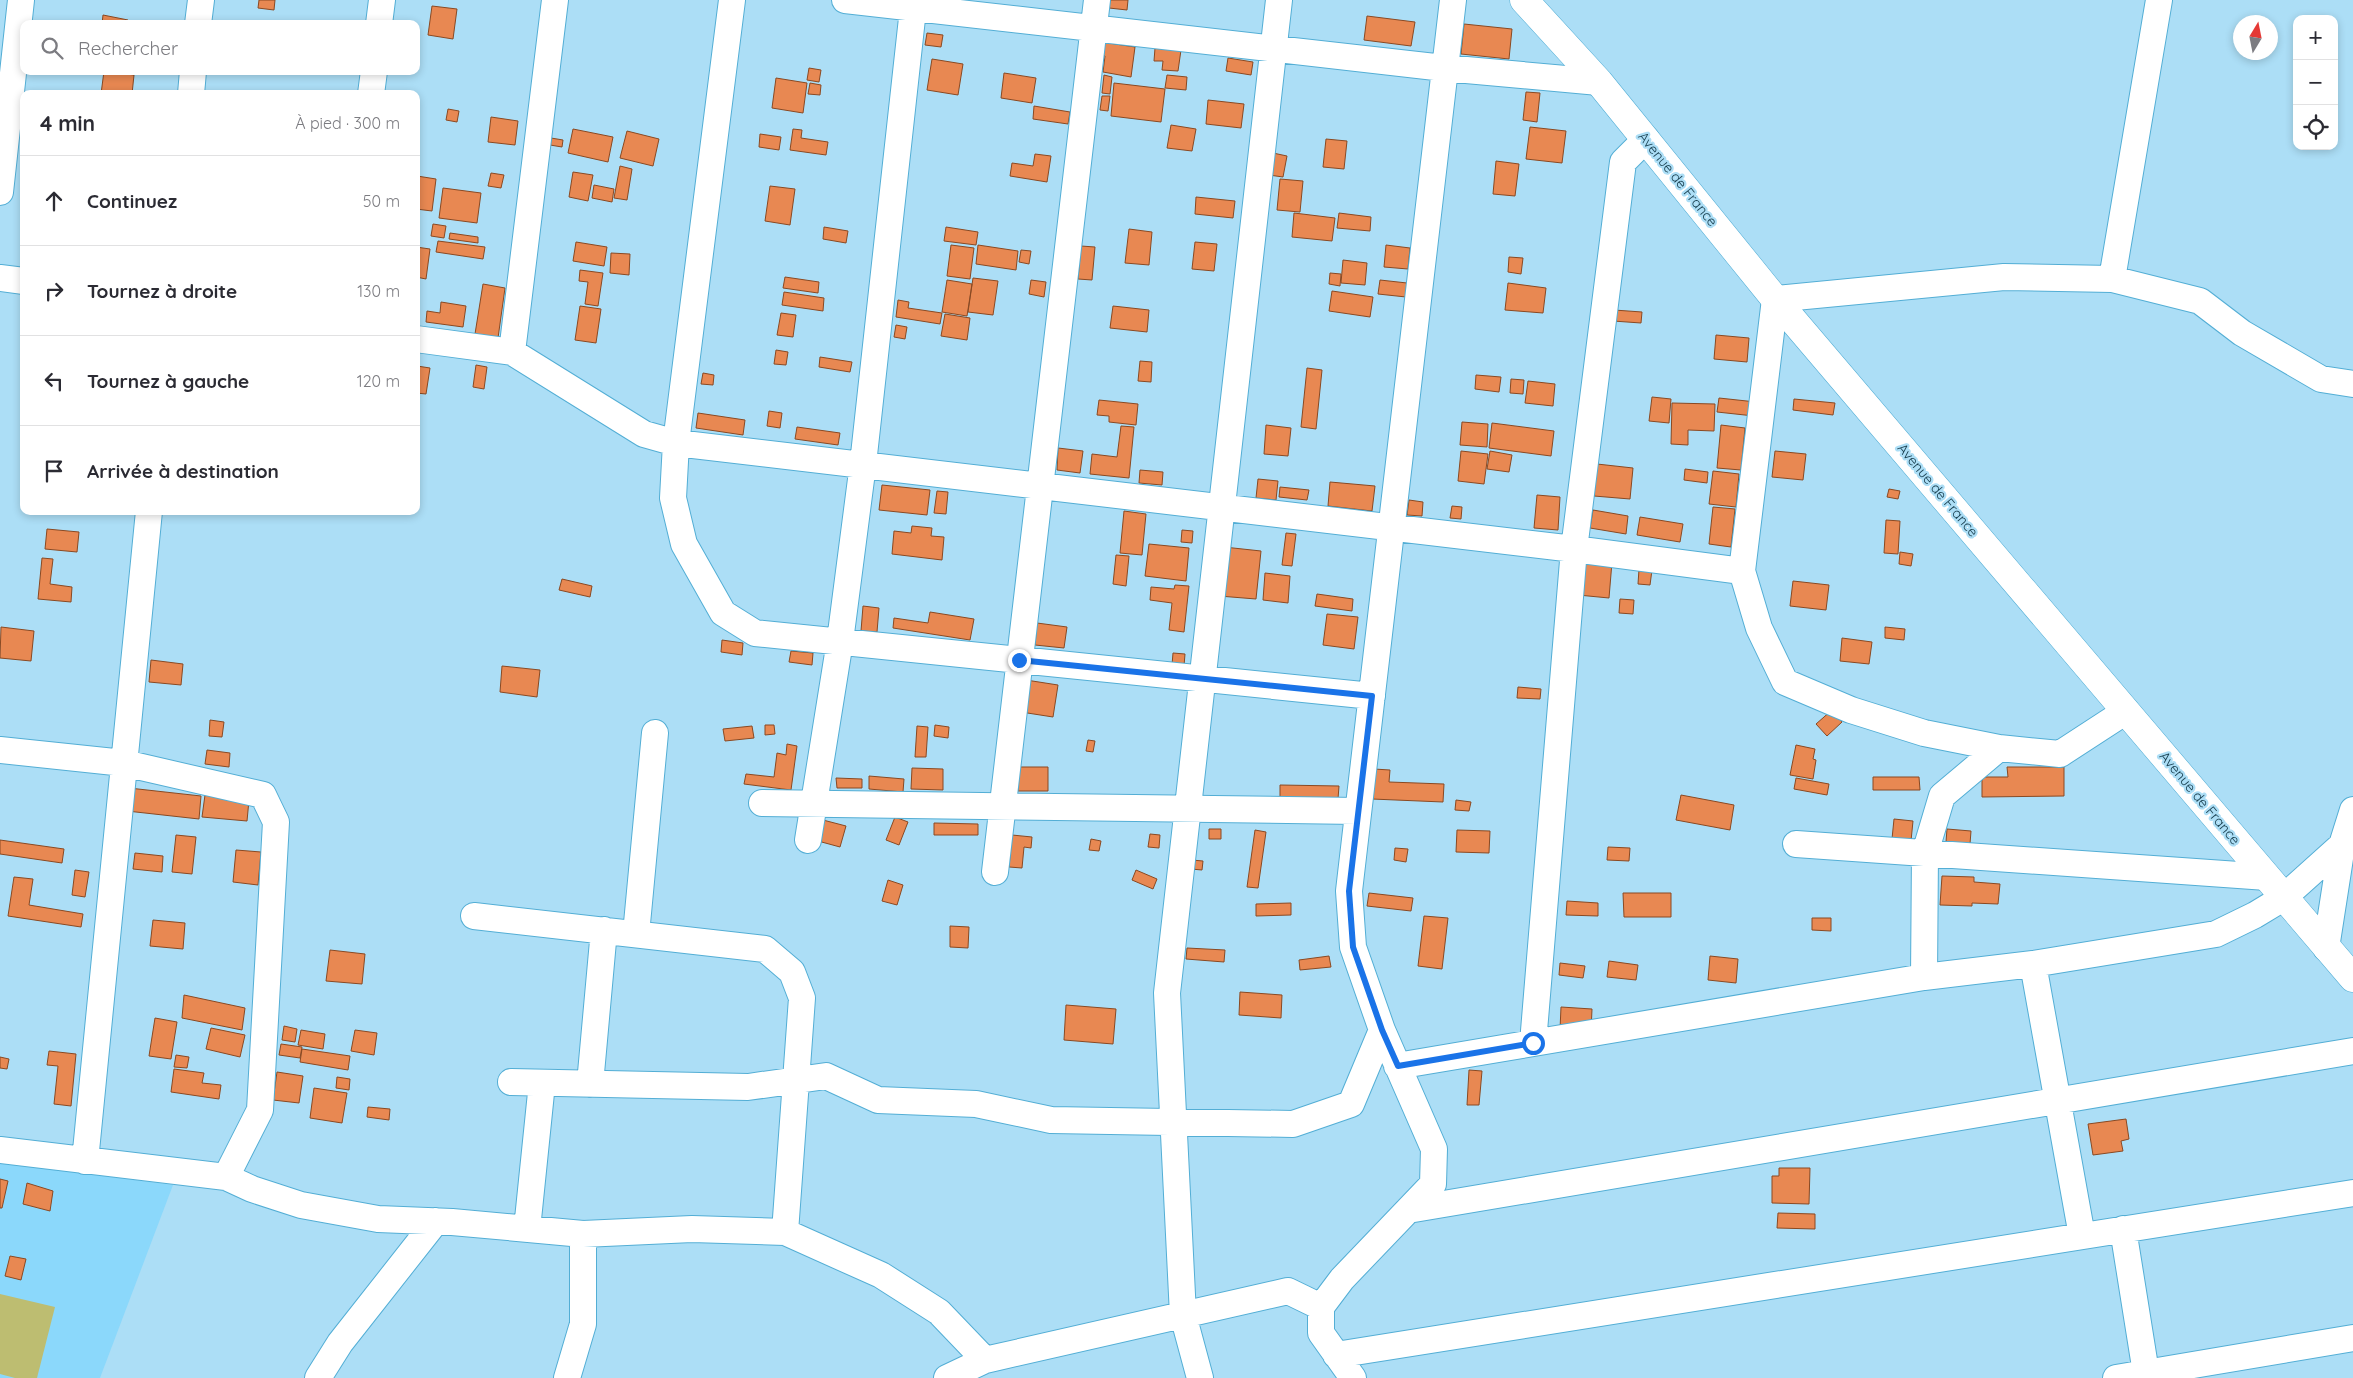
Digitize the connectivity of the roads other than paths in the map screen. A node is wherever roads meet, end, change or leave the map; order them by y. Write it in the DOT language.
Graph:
graph roads {
  1 [pos="21,0"];
  2 [pos="201,0"];
  3 [pos="382,0"];
  4 [pos="555,0"];
  5 [pos="732,0"];
  6 [pos="845,0"];
  7 [pos="1097,0"];
  8 [pos="1279,0"];
  9 [pos="1453,0"];
  10 [pos="1524,0"];
  11 [pos="2159,0"];
  12 [pos="913,4"];
  13 [pos="198,20"];
  14 [pos="380,20"];
  15 [pos="1094,28"];
  16 [pos="1274,48"];
  17 [pos="1444,68"];
  18 [pos="193,75"];
  19 [pos="373,75"];
  20 [pos="1599,82"];
  21 [pos="191,90"];
  22 [pos="372,90"];
  23 [pos="1646,139"];
  24 [pos="0,192"];
  25 [pos="0,278"];
  26 [pos="2112,279"];
  27 [pos="20,280"];
  28 [pos="1776,298"];
  29 [pos="420,339"];
  30 [pos="512,352"];
  31 [pos="2353,384"];
  32 [pos="676,443"];
  33 [pos="863,464"];
  34 [pos="1039,486"];
  35 [pos="1222,507"];
  36 [pos="149,515"];
  37 [pos="1391,527"];
  38 [pos="1574,549"];
  39 [pos="1742,571"];
  40 [pos="840,641"];
  41 [pos="1019,660"];
  42 [pos="1203,678"];
  43 [pos="1372,696"];
  44 [pos="2126,711"];
  45 [pos="655,733"];
  46 [pos="1999,748"];
  47 [pos="0,750"];
  48 [pos="124,763"];
  49 [pos="762,803"];
  50 [pos="814,804"];
  51 [pos="1002,806"];
  52 [pos="1188,809"];
  53 [pos="2353,810"];
  54 [pos="1358,811"];
  55 [pos="808,840"];
  56 [pos="1796,844"];
  57 [pos="2342,845"];
  58 [pos="1925,853"];
  59 [pos="995,872"];
  60 [pos="2275,887"];
  61 [pos="474,916"];
  62 [pos="604,930"];
  63 [pos="636,934"];
  64 [pos="2342,960"];
  65 [pos="2033,964"];
  66 [pos="1924,977"];
  67 [pos="1382,1030"];
  68 [pos="1533,1043"];
  69 [pos="2353,1051"];
  70 [pos="1398,1066"];
  71 [pos="796,1080"];
  72 [pos="511,1082"];
  73 [pos="542,1083"];
  74 [pos="590,1084"];
  75 [pos="2058,1101"];
  76 [pos="1172,1122"];
  77 [pos="0,1150"];
  78 [pos="85,1161"];
  79 [pos="226,1177"];
  80 [pos="2353,1193"];
  81 [pos="1408,1210"];
  82 [pos="436,1221"];
  83 [pos="527,1229"];
  84 [pos="2123,1230"];
  85 [pos="785,1232"];
  86 [pos="583,1234"];
  87 [pos="2082,1236"];
  88 [pos="1321,1307"];
  89 [pos="1182,1315"];
  90 [pos="2353,1338"];
  91 [pos="1336,1355"];
  92 [pos="985,1360"];
  93 [pos="2146,1373"];
  94 [pos="318,1378"];
  95 [pos="567,1378"];
  96 [pos="947,1378"];
  97 [pos="1200,1378"];
  98 [pos="1353,1378"];
  99 [pos="2116,1378"];
  1 -- 24 [label="street"];
  2 -- 13 [label="street"];
  3 -- 14 [label="street"];
  4 -- 30 [label="street"];
  5 -- 32 [label="street"];
  6 -- 12 [label="street"];
  7 -- 15 [label="street"];
  8 -- 16 [label="street"];
  9 -- 17 [label="street"];
  10 -- 20 [label="main road, Avenue de France"];
  11 -- 26 [label="street"];
  12 -- 15 [label="street"];
  12 -- 33 [label="street"];
  15 -- 16 [label="street"];
  15 -- 34 [label="street"];
  16 -- 17 [label="street"];
  16 -- 35 [label="street"];
  17 -- 20 [label="street"];
  17 -- 37 [label="street"];
  18 -- 21 [label="street"];
  19 -- 22 [label="street"];
  20 -- 23 [label="main road, Avenue de France"];
  23 -- 28 [label="main road, Avenue de France"];
  23 -- 38 [label="street"];
  25 -- 27 [label="street"];
  26 -- 28 [label="street"];
  26 -- 31 [label="street"];
  28 -- 39 [label="street"];
  28 -- 44 [label="main road, Avenue de France"];
  29 -- 30 [label="street"];
  30 -- 32 [label="street"];
  32 -- 33 [label="street"];
  32 -- 40 [label="street"];
  33 -- 34 [label="street"];
  33 -- 40 [label="street"];
  34 -- 35 [label="street"];
  34 -- 41 [label="street"];
  35 -- 37 [label="street"];
  35 -- 42 [label="street"];
  36 -- 48 [label="street"];
  37 -- 38 [label="street"];
  37 -- 43 [label="street"];
  38 -- 39 [label="street"];
  38 -- 68 [label="street"];
  39 -- 46 [label="street"];
  40 -- 41 [label="street"];
  40 -- 50 [label="street"];
  41 -- 42 [label="street"];
  41 -- 51 [label="street"];
  42 -- 43 [label="street"];
  42 -- 52 [label="street"];
  43 -- 54 [label="street"];
  44 -- 46 [label="street"];
  44 -- 60 [label="main road, Avenue de France"];
  45 -- 63 [label="street"];
  46 -- 58 [label="street"];
  47 -- 48 [label="street"];
  48 -- 78 [label="street"];
  48 -- 79 [label="street"];
  49 -- 50 [label="street"];
  50 -- 51 [label="street"];
  50 -- 55 [label="street"];
  51 -- 52 [label="street"];
  51 -- 59 [label="street"];
  52 -- 54 [label="street"];
  52 -- 76 [label="street"];
  53 -- 57 [label="street"];
  54 -- 67 [label="street"];
  56 -- 58 [label="street"];
  57 -- 60 [label="street"];
  57 -- 64 [label="street"];
  58 -- 60 [label="street"];
  58 -- 66 [label="street"];
  60 -- 64 [label="main road, Avenue de France"];
  60 -- 65 [label="street"];
  61 -- 62 [label="street"];
  62 -- 63 [label="street"];
  62 -- 74 [label="street"];
  63 -- 71 [label="street"];
  65 -- 66 [label="street"];
  65 -- 75 [label="street"];
  66 -- 68 [label="street"];
  67 -- 70 [label="street"];
  67 -- 76 [label="street"];
  68 -- 70 [label="street"];
  69 -- 75 [label="street"];
  70 -- 81 [label="street"];
  71 -- 74 [label="street"];
  71 -- 76 [label="street"];
  71 -- 85 [label="street"];
  72 -- 73 [label="street"];
  73 -- 74 [label="street"];
  73 -- 83 [label="street"];
  75 -- 81 [label="street"];
  75 -- 87 [label="street"];
  76 -- 89 [label="street"];
  77 -- 78 [label="street"];
  78 -- 79 [label="street"];
  79 -- 82 [label="street"];
  80 -- 84 [label="street"];
  81 -- 88 [label="street"];
  82 -- 83 [label="street"];
  82 -- 94 [label="street"];
  83 -- 86 [label="street"];
  84 -- 87 [label="street"];
  84 -- 93 [label="street"];
  85 -- 86 [label="street"];
  85 -- 92 [label="street"];
  86 -- 95 [label="street"];
  87 -- 91 [label="street"];
  88 -- 89 [label="street"];
  88 -- 91 [label="street"];
  89 -- 92 [label="street"];
  89 -- 97 [label="street"];
  90 -- 93 [label="street"];
  91 -- 98 [label="street"];
  92 -- 96 [label="street"];
  93 -- 99 [label="street"];
}
